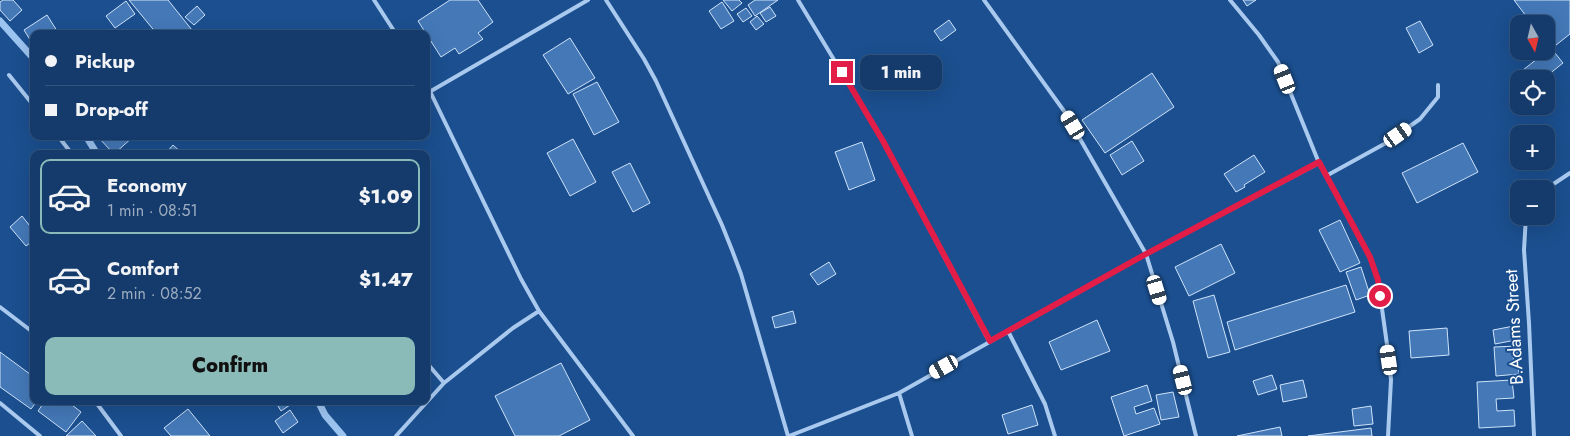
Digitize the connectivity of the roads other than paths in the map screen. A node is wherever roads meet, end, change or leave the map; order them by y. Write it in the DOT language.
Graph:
graph roads {
  1 [pos="374,0"];
  2 [pos="588,0"];
  3 [pos="606,0"];
  4 [pos="798,0"];
  5 [pos="984,0"];
  6 [pos="1230,0"];
  7 [pos="393,30"];
  8 [pos="9,75"];
  9 [pos="1438,85"];
  10 [pos="431,91"];
  11 [pos="30,101"];
  12 [pos="61,140"];
  13 [pos="69,150"];
  14 [pos="1319,162"];
  15 [pos="1570,173"];
  16 [pos="1326,176"];
  17 [pos="1555,183"];
  18 [pos="1525,225"];
  19 [pos="1146,254"];
  20 [pos="0,307"];
  21 [pos="539,311"];
  22 [pos="30,330"];
  23 [pos="1008,331"];
  24 [pos="990,341"];
  25 [pos="430,367"];
  26 [pos="444,384"];
  27 [pos="899,393"];
  28 [pos="430,399"];
  29 [pos="0,403"];
  30 [pos="99,405"];
  31 [pos="425,405"];
  32 [pos="40,436"];
  33 [pos="121,436"];
  34 [pos="396,436"];
  35 [pos="633,436"];
  36 [pos="788,436"];
  37 [pos="912,436"];
  38 [pos="1055,436"];
  39 [pos="1196,436"];
  40 [pos="1388,436"];
  41 [pos="1534,436"];
  1 -- 7 [label="lane"];
  2 -- 10 [label="lane"];
  3 -- 36 [label="lane"];
  4 -- 24 [label="lane"];
  5 -- 19 [label="lane"];
  6 -- 14 [label="lane"];
  8 -- 11 [label="lane"];
  9 -- 16 [label="lane"];
  10 -- 21 [label="lane"];
  12 -- 13 [label="lane"];
  14 -- 16 [label="lane"];
  14 -- 19 [label="lane"];
  15 -- 17 [label="lane"];
  16 -- 40 [label="lane"];
  18 -- 41 [label="lane, B.Adams Street"];
  19 -- 23 [label="lane"];
  19 -- 39 [label="lane"];
  20 -- 22 [label="lane"];
  21 -- 26 [label="lane"];
  21 -- 35 [label="lane"];
  23 -- 24 [label="lane"];
  23 -- 38 [label="lane"];
  24 -- 27 [label="lane"];
  25 -- 26 [label="lane"];
  26 -- 28 [label="lane"];
  27 -- 36 [label="lane"];
  27 -- 37 [label="lane"];
  29 -- 32 [label="lane"];
  30 -- 33 [label="lane"];
  31 -- 34 [label="lane"];
}
